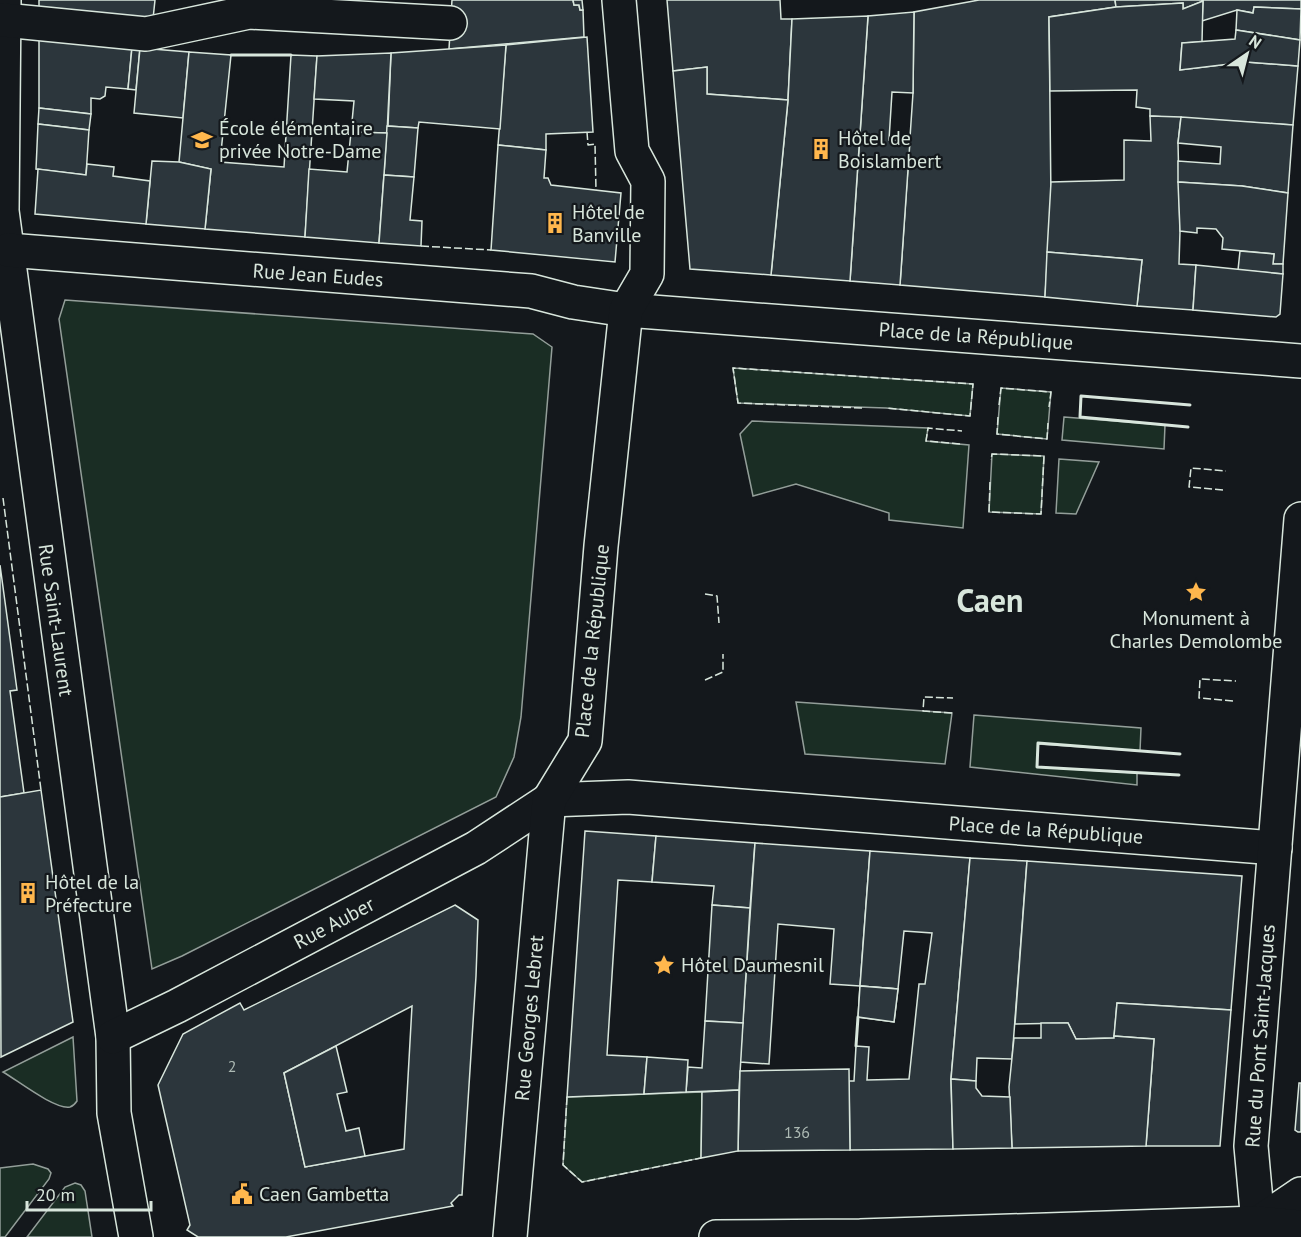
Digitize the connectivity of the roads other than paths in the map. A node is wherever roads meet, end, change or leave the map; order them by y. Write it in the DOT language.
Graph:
graph roads {
  1 [pos="619,0"];
  2 [pos="3,12"];
  3 [pos="450,24"];
  4 [pos="8,249"];
  5 [pos="626,310"];
  6 [pos="1301,361"];
  7 [pos="1301,519"];
  8 [pos="1288,756"];
  9 [pos="549,800"];
  10 [pos="1275,848"];
  11 [pos="113,1037"];
  12 [pos="1301,1194"];
  13 [pos="1258,1223"];
  14 [pos="1301,1227"];
  15 [pos="136,1237"];
  16 [pos="510,1237"];
  17 [pos="716,1237"];
  1 -- 5 [label="street"];
  2 -- 3 [label="street"];
  2 -- 4 [label="street, Rue Saint-Laurent"];
  4 -- 5 [label="street, Rue Jean Eudes"];
  4 -- 11 [label="street, Rue Saint-Laurent"];
  5 -- 6 [label="street, Place de la République"];
  5 -- 9 [label="street, Place de la République"];
  7 -- 8 [label="street"];
  8 -- 10 [label="street"];
  9 -- 10 [label="street, Place de la République"];
  9 -- 11 [label="street, Rue Auber"];
  9 -- 16 [label="street, Rue Georges Lebret"];
  10 -- 13 [label="street, Rue du Pont Saint-Jacques"];
  11 -- 15 [label="street, Rue Saint-Laurent"];
  12 -- 13 [label="street"];
  13 -- 14 [label="street"];
  13 -- 17 [label="street"];
}
